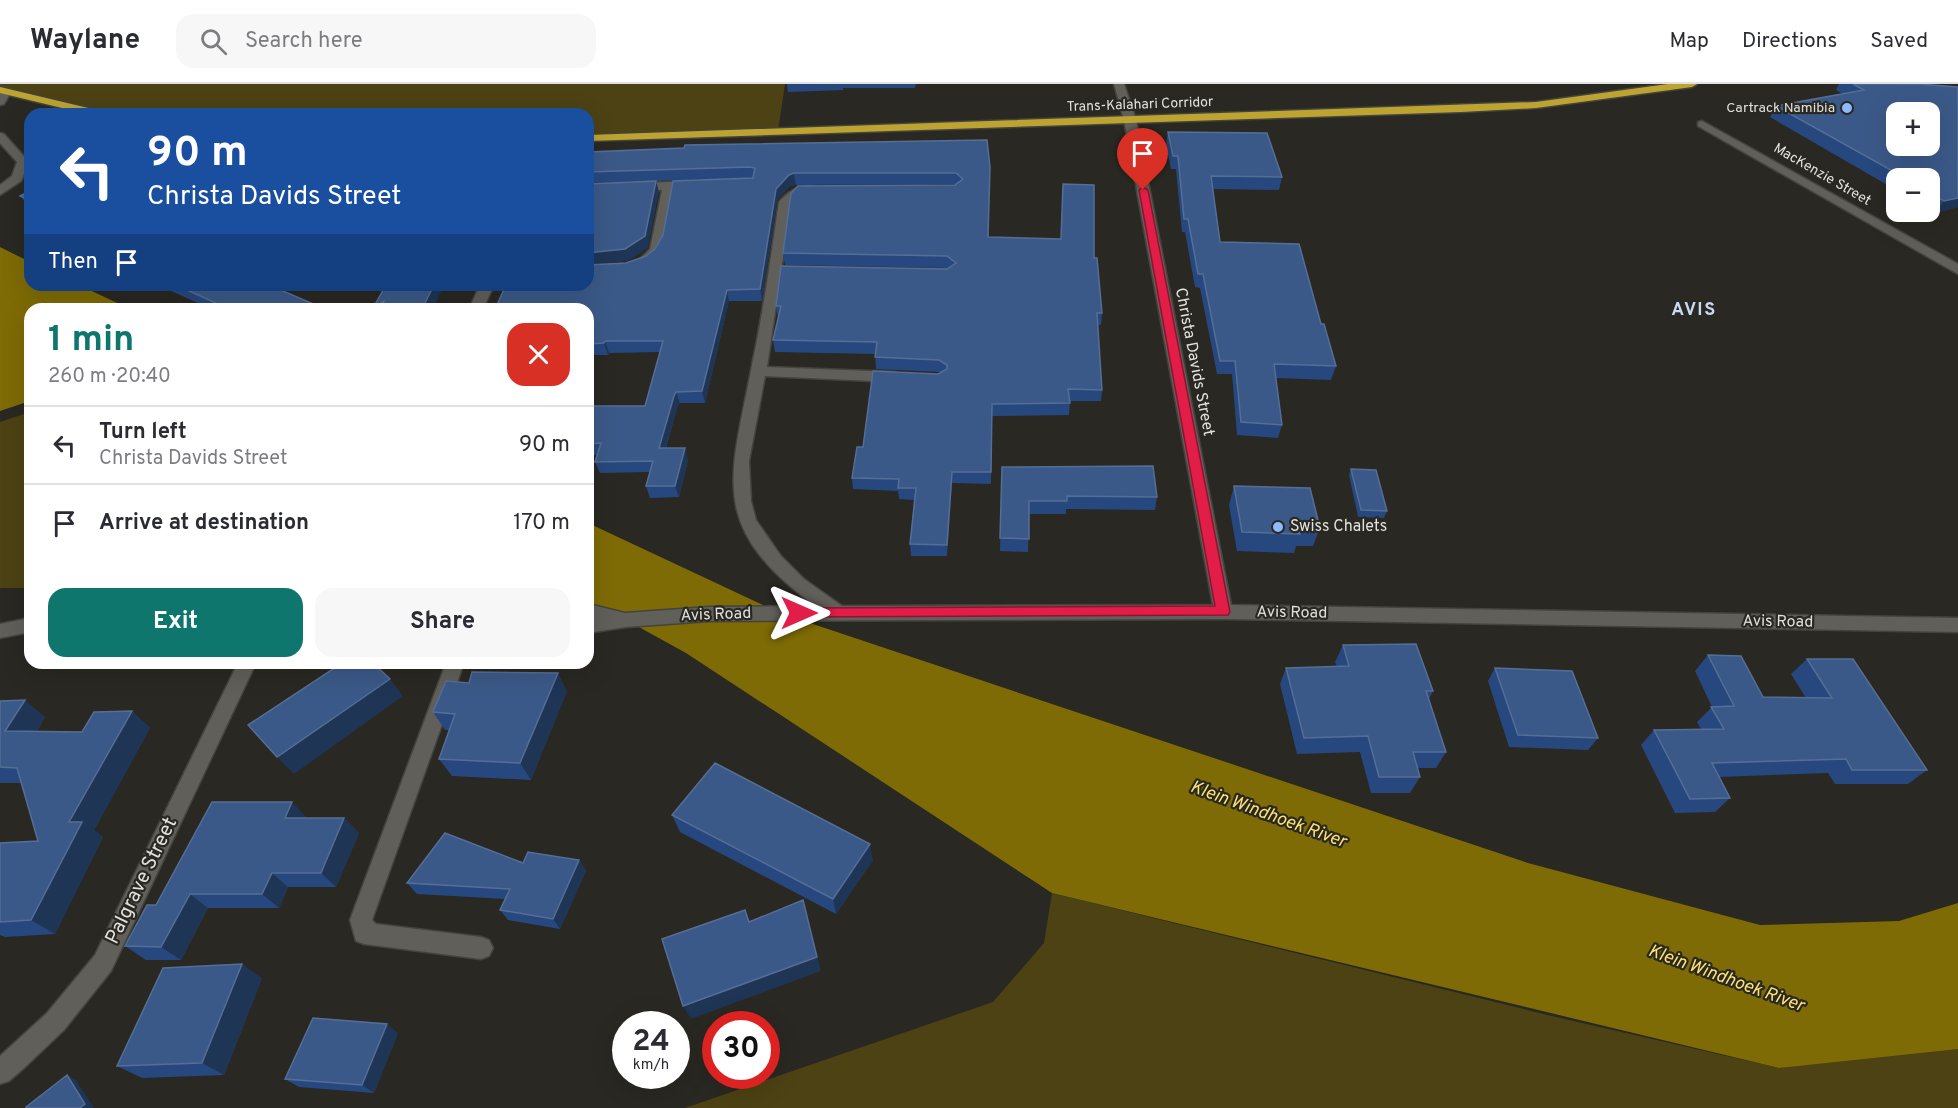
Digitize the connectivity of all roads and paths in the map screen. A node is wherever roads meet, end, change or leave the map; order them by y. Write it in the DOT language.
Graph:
graph roads {
  1 [pos="1119,84"];
  2 [pos="1692,84"];
  3 [pos="2,95"];
  4 [pos="70,108"];
  5 [pos="1130,120"];
  6 [pos="1702,124"];
  7 [pos="0,136"];
  8 [pos="594,138"];
  9 [pos="704,185"];
  10 [pos="669,186"];
  11 [pos="594,189"];
  12 [pos="0,191"];
  13 [pos="830,191"];
  14 [pos="628,268"];
  15 [pos="1958,270"];
  16 [pos="759,372"];
  17 [pos="905,378"];
  18 [pos="594,612"];
  19 [pos="1223,612"];
  20 [pos="838,613"];
  21 [pos="626,620"];
  22 [pos="594,625"];
  23 [pos="1958,625"];
  24 [pos="24,626"];
  25 [pos="0,632"];
  26 [pos="24,633"];
  27 [pos="244,669"];
  28 [pos="453,669"];
  29 [pos="481,948"];
  30 [pos="0,1072"];
  1 -- 5 [label="street, Christa Davids Street"];
  2 -- 5 [label="highway, Trans-Kalahari Corridor"];
  3 -- 4 [label="highway"];
  5 -- 8 [label="highway, Trans-Kalahari Corridor"];
  5 -- 19 [label="street, Christa Davids Street"];
  6 -- 15 [label="street, MacKenzie Street"];
  7 -- 12 [label="street"];
  9 -- 10 [label="street"];
  10 -- 11 [label="street"];
  10 -- 14 [label="street"];
  13 -- 16 [label="street"];
  16 -- 17 [label="street"];
  16 -- 20 [label="street"];
  18 -- 21 [label="street, Avis Road"];
  19 -- 20 [label="street, Avis Road"];
  19 -- 23 [label="street, Avis Road"];
  20 -- 21 [label="street, Avis Road"];
  21 -- 22 [label="street, Avis Road"];
  24 -- 25 [label="street"];
  25 -- 26 [label="street"];
  27 -- 30 [label="street, Palgrave Street"];
  28 -- 29 [label="street"];
}
